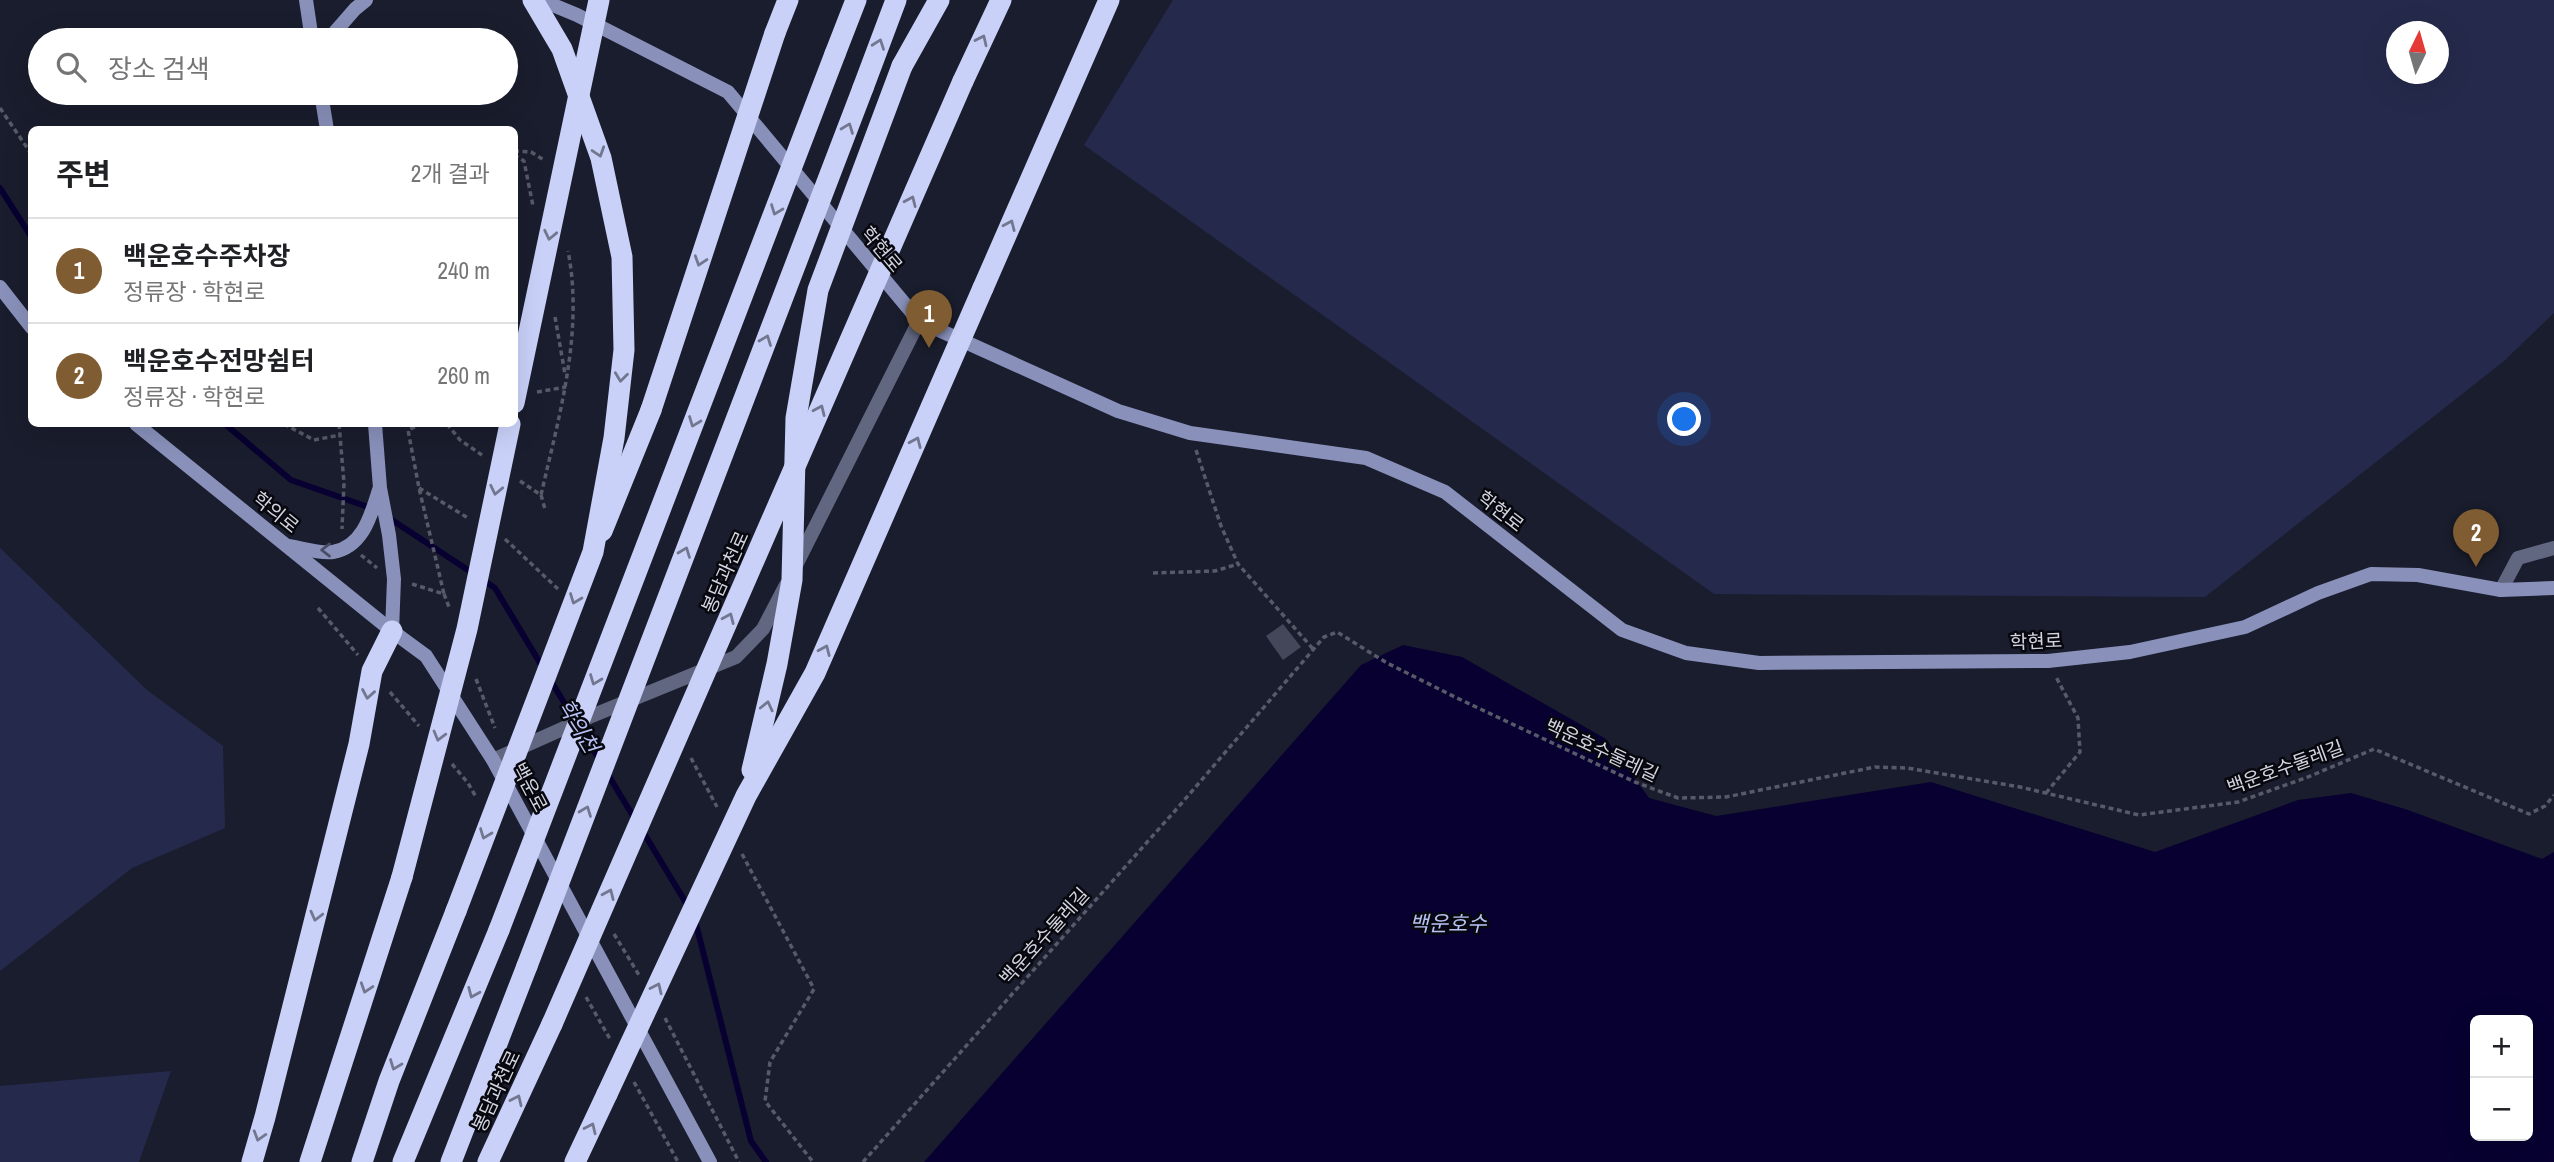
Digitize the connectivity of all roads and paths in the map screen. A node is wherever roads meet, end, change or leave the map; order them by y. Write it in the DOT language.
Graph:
graph roads {
  1 [pos="306,0"];
  2 [pos="366,0"];
  3 [pos="533,0"];
  4 [pos="541,0"];
  5 [pos="599,0"];
  6 [pos="788,0"];
  7 [pos="856,0"];
  8 [pos="896,0"];
  9 [pos="939,0"];
  10 [pos="1001,0"];
  11 [pos="1109,0"];
  12 [pos="310,28"];
  13 [pos="338,28"];
  14 [pos="323,105"];
  15 [pos="0,108"];
  16 [pos="326,126"];
  17 [pos="28,149"];
  18 [pos="0,287"];
  19 [pos="919,321"];
  20 [pos="28,323"];
  21 [pos="566,387"];
  22 [pos="521,398"];
  23 [pos="140,427"];
  24 [pos="290,427"];
  25 [pos="339,427"];
  26 [pos="375,427"];
  27 [pos="414,427"];
  28 [pos="509,427"];
  29 [pos="1190,433"];
  30 [pos="340,435"];
  31 [pos="380,488"];
  32 [pos="541,495"];
  33 [pos="545,509"];
  34 [pos="341,528"];
  35 [pos="288,546"];
  36 [pos="2554,548"];
  37 [pos="593,552"];
  38 [pos="1238,564"];
  39 [pos="439,568"];
  40 [pos="1153,573"];
  41 [pos="2554,588"];
  42 [pos="2501,590"];
  43 [pos="444,594"];
  44 [pos="454,619"];
  45 [pos="392,631"];
  46 [pos="1314,650"];
  47 [pos="2048,661"];
  48 [pos="472,668"];
  49 [pos="499,757"];
  50 [pos="2046,793"];
  51 [pos="2554,795"];
  52 [pos="746,796"];
  53 [pos="612,932"];
  54 [pos="641,979"];
  55 [pos="814,989"];
  56 [pos="663,1014"];
  57 [pos="251,1162"];
  58 [pos="310,1162"];
  59 [pos="362,1162"];
  60 [pos="402,1162"];
  61 [pos="451,1162"];
  62 [pos="488,1162"];
  63 [pos="575,1162"];
  64 [pos="710,1162"];
  65 [pos="739,1162"];
  66 [pos="813,1162"];
  67 [pos="863,1162"];
  1 -- 12 [label="street"];
  2 -- 13 [label="street"];
  3 -- 37 [label="highway, one-way, bridge"];
  4 -- 19 [label="street, 학현로"];
  5 -- 22 [label="highway, one-way, bridge"];
  6 -- 37 [label="highway, one-way, bridge"];
  7 -- 60 [label="highway, one-way, bridge"];
  61 -- 8 [label="highway, 봉담과천로, one-way, bridge"];
  52 -- 9 [label="highway, one-way, bridge"];
  62 -- 10 [label="highway, 봉담과천로, one-way, bridge"];
  52 -- 11 [label="highway, one-way, bridge"];
  14 -- 16 [label="street"];
  15 -- 17 [label="path"];
  18 -- 20 [label="street"];
  19 -- 29 [label="street, 학현로"];
  19 -- 49 [label="street"];
  21 -- 22 [label="path"];
  23 -- 35 [label="street, 학의로"];
  24 -- 30 [label="path"];
  25 -- 30 [label="path"];
  26 -- 31 [label="street"];
  27 -- 39 [label="path"];
  28 -- 58 [label="highway, one-way, bridge"];
  29 -- 38 [label="path"];
  29 -- 47 [label="street, 학현로"];
  30 -- 34 [label="path"];
  31 -- 35 [label="street, one-way"];
  31 -- 45 [label="street"];
  32 -- 33 [label="path"];
  35 -- 45 [label="street, 학의로"];
  36 -- 42 [label="street"];
  37 -- 59 [label="highway, one-way, bridge"];
  38 -- 40 [label="path"];
  38 -- 46 [label="path"];
  41 -- 42 [label="street, 학현로"];
  42 -- 47 [label="street, 학현로"];
  43 -- 44 [label="path"];
  45 -- 49 [label="street, 백운로"];
  45 -- 57 [label="highway, one-way"];
  46 -- 50 [label="path, 백운호수둘레길"];
  46 -- 67 [label="path, 백운호수둘레길"];
  47 -- 50 [label="path"];
  48 -- 49 [label="path"];
  49 -- 64 [label="street, 백운로"];
  50 -- 51 [label="path, 백운호수둘레길"];
  63 -- 52 [label="highway, one-way, bridge"];
  53 -- 54 [label="path"];
  55 -- 66 [label="path"];
  56 -- 65 [label="path"];
}
